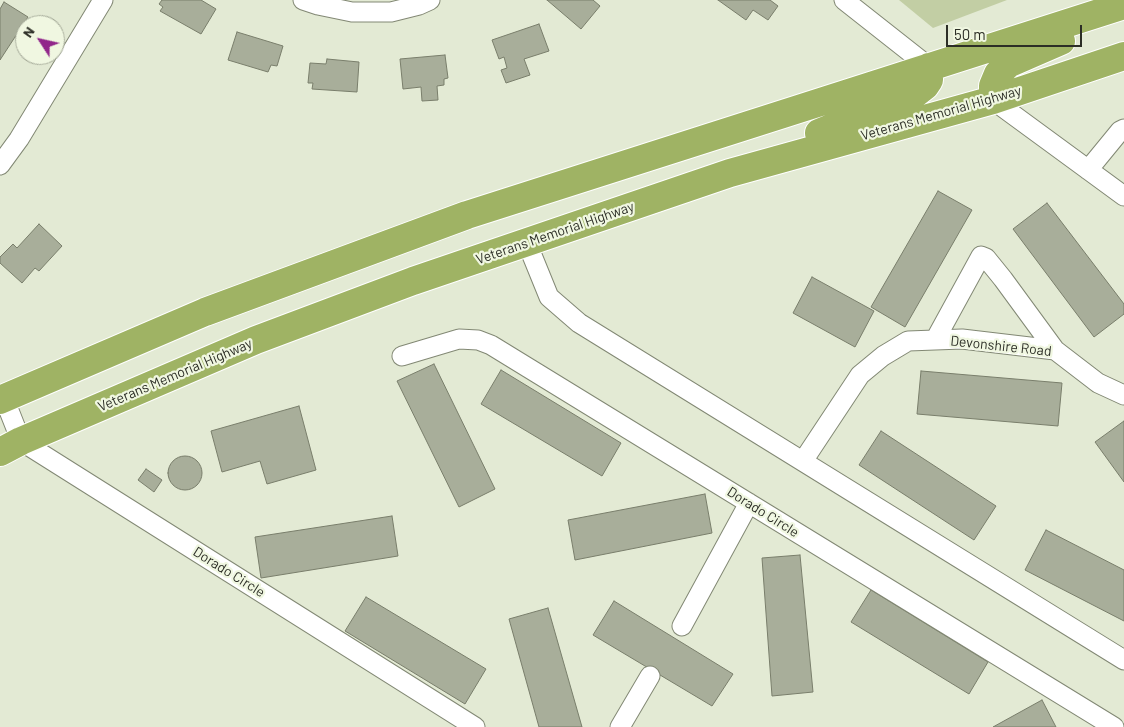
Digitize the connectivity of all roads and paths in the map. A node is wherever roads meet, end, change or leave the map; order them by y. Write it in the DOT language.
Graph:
graph roads {
  1 [pos="103,0"];
  2 [pos="303,0"];
  3 [pos="430,0"];
  4 [pos="844,0"];
  5 [pos="1124,5"];
  6 [pos="1124,14"];
  7 [pos="1124,56"];
  8 [pos="929,67"];
  9 [pos="993,100"];
  10 [pos="1124,129"];
  11 [pos="0,165"];
  12 [pos="1088,170"];
  13 [pos="672,194"];
  14 [pos="1124,196"];
  15 [pos="528,243"];
  16 [pos="935,340"];
  17 [pos="1056,350"];
  18 [pos="402,356"];
  19 [pos="1124,395"];
  20 [pos="2,399"];
  21 [pos="10,446"];
  22 [pos="803,461"];
  23 [pos="749,503"];
  24 [pos="682,626"];
  25 [pos="1124,660"];
  26 [pos="650,676"];
  27 [pos="476,727"];
  28 [pos="620,727"];
  29 [pos="1114,727"];
  1 -- 11 [label="street"];
  2 -- 3 [label="street"];
  4 -- 8 [label="street"];
  5 -- 8 [label="highway"];
  6 -- 9 [label="highway"];
  7 -- 9 [label="highway, Veterans Memorial Highway"];
  8 -- 13 [label="highway"];
  8 -- 20 [label="highway"];
  9 -- 12 [label="street"];
  9 -- 13 [label="highway, Veterans Memorial Highway"];
  10 -- 12 [label="street"];
  12 -- 14 [label="street"];
  13 -- 15 [label="highway, Veterans Memorial Highway"];
  15 -- 21 [label="highway, Veterans Memorial Highway"];
  15 -- 22 [label="street"];
  16 -- 17 [label="street, Devonshire Road"];
  16 -- 17 [label="street"];
  16 -- 22 [label="street, Devonshire Road"];
  17 -- 19 [label="street, Devonshire Road"];
  18 -- 23 [label="street, Dorado Circle"];
  20 -- 21 [label="street"];
  21 -- 27 [label="street, Dorado Circle"];
  22 -- 25 [label="street"];
  23 -- 24 [label="street"];
  23 -- 29 [label="street, Dorado Circle"];
  26 -- 28 [label="street"];
}
